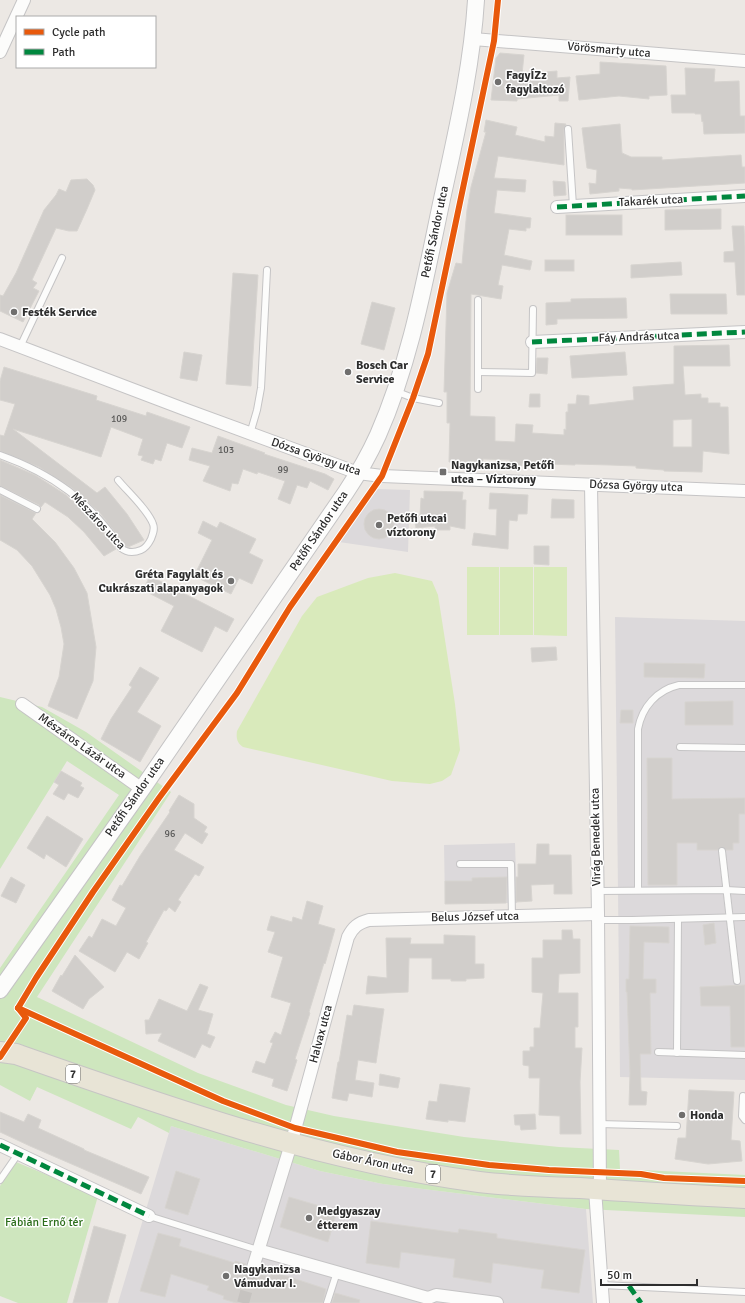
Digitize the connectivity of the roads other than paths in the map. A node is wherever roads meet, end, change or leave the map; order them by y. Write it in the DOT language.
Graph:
graph roads {
  1 [pos="24,0"];
  2 [pos="476,0"];
  3 [pos="17,16"];
  4 [pos="16,17"];
  5 [pos="473,39"];
  6 [pos="0,52"];
  7 [pos="745,61"];
  8 [pos="568,129"];
  9 [pos="745,196"];
  10 [pos="573,206"];
  11 [pos="557,207"];
  12 [pos="62,258"];
  13 [pos="268,270"];
  14 [pos="478,300"];
  15 [pos="533,309"];
  16 [pos="745,332"];
  17 [pos="0,339"];
  18 [pos="532,342"];
  19 [pos="20,347"];
  20 [pos="478,372"];
  21 [pos="478,389"];
  22 [pos="395,391"];
  23 [pos="439,403"];
  24 [pos="250,434"];
  25 [pos="0,454"];
  26 [pos="358,473"];
  27 [pos="118,480"];
  28 [pos="591,485"];
  29 [pos="0,490"];
  30 [pos="745,491"];
  31 [pos="37,509"];
  32 [pos="745,684"];
  33 [pos="22,704"];
  34 [pos="680,747"];
  35 [pos="745,748"];
  36 [pos="142,789"];
  37 [pos="722,851"];
  38 [pos="460,864"];
  39 [pos="638,890"];
  40 [pos="726,890"];
  41 [pos="597,891"];
  42 [pos="745,891"];
  43 [pos="512,917"];
  44 [pos="598,917"];
  45 [pos="730,917"];
  46 [pos="745,917"];
  47 [pos="678,919"];
  48 [pos="354,926"];
  49 [pos="736,981"];
  50 [pos="0,990"];
  51 [pos="0,1042"];
  52 [pos="658,1052"];
  53 [pos="8,1053"];
  54 [pos="677,1053"];
  55 [pos="745,1055"];
  56 [pos="743,1096"];
  57 [pos="745,1120"];
  58 [pos="599,1124"];
  59 [pos="677,1126"];
  60 [pos="291,1144"];
  61 [pos="0,1145"];
  62 [pos="18,1154"];
  63 [pos="0,1180"];
  64 [pos="598,1189"];
  65 [pos="745,1198"];
  66 [pos="149,1216"];
  67 [pos="258,1250"];
  68 [pos="252,1272"];
  69 [pos="337,1272"];
  70 [pos="602,1285"];
  71 [pos="745,1292"];
  72 [pos="427,1301"];
  73 [pos="327,1303"];
  74 [pos="497,1303"];
  75 [pos="603,1303"];
  1 -- 3 [label="street"];
  2 -- 5 [label="street, Petőfi Sándor utca"];
  4 -- 6 [label="street"];
  5 -- 7 [label="street, Vörösmarty utca"];
  5 -- 22 [label="street, Petőfi Sándor utca"];
  8 -- 10 [label="lane"];
  9 -- 10 [label="street, Takarék utca"];
  10 -- 11 [label="street, Takarék utca"];
  12 -- 19 [label="lane"];
  13 -- 24 [label="lane"];
  14 -- 20 [label="lane"];
  15 -- 18 [label="lane"];
  16 -- 18 [label="street, Fáy András utca"];
  17 -- 19 [label="street, Dózsa György utca"];
  18 -- 20 [label="lane"];
  19 -- 24 [label="street, Dózsa György utca"];
  20 -- 21 [label="lane"];
  22 -- 23 [label="lane"];
  22 -- 26 [label="street, Petőfi Sándor utca"];
  24 -- 26 [label="street, Dózsa György utca"];
  25 -- 27 [label="lane, Mészáros utca"];
  26 -- 28 [label="street, Dózsa György utca"];
  26 -- 36 [label="street, Petőfi Sándor utca"];
  28 -- 30 [label="street, Dózsa György utca"];
  28 -- 41 [label="street, Virág Benedek utca"];
  29 -- 31 [label="lane"];
  32 -- 39 [label="lane"];
  33 -- 36 [label="street, Mészáros Lázár utca"];
  34 -- 35 [label="lane"];
  36 -- 50 [label="street, Petőfi Sándor utca"];
  37 -- 40 [label="lane"];
  38 -- 43 [label="lane"];
  39 -- 40 [label="lane"];
  39 -- 41 [label="lane"];
  40 -- 42 [label="lane"];
  40 -- 45 [label="lane"];
  41 -- 44 [label="street, Virág Benedek utca"];
  43 -- 44 [label="street, Belus József utca"];
  43 -- 48 [label="street, Belus József utca"];
  44 -- 47 [label="lane"];
  44 -- 58 [label="street, Virág Benedek utca"];
  45 -- 46 [label="lane"];
  45 -- 47 [label="lane"];
  45 -- 49 [label="lane"];
  47 -- 54 [label="lane"];
  48 -- 60 [label="street, Halvax utca"];
  51 -- 53 [label="main road, Gábor Áron utca / 7"];
  52 -- 54 [label="lane"];
  53 -- 60 [label="main road, Gábor Áron utca / 7"];
  54 -- 55 [label="lane"];
  56 -- 57 [label="lane"];
  58 -- 59 [label="lane"];
  58 -- 64 [label="street, Virág Benedek utca"];
  60 -- 64 [label="main road, Gábor Áron utca / 7"];
  60 -- 67 [label="street, Halvax utca"];
  61 -- 62 [label="street"];
  62 -- 63 [label="lane"];
  62 -- 66 [label="street"];
  64 -- 65 [label="main road, Gábor Áron utca / 7"];
  64 -- 70 [label="street, Virág Benedek utca"];
  66 -- 67 [label="lane"];
  67 -- 68 [label="street, Halvax utca"];
  67 -- 69 [label="street"];
  69 -- 72 [label="street"];
  69 -- 73 [label="lane"];
  70 -- 71 [label="lane"];
  70 -- 75 [label="street, Virág Benedek utca"];
  72 -- 74 [label="street"];
}
